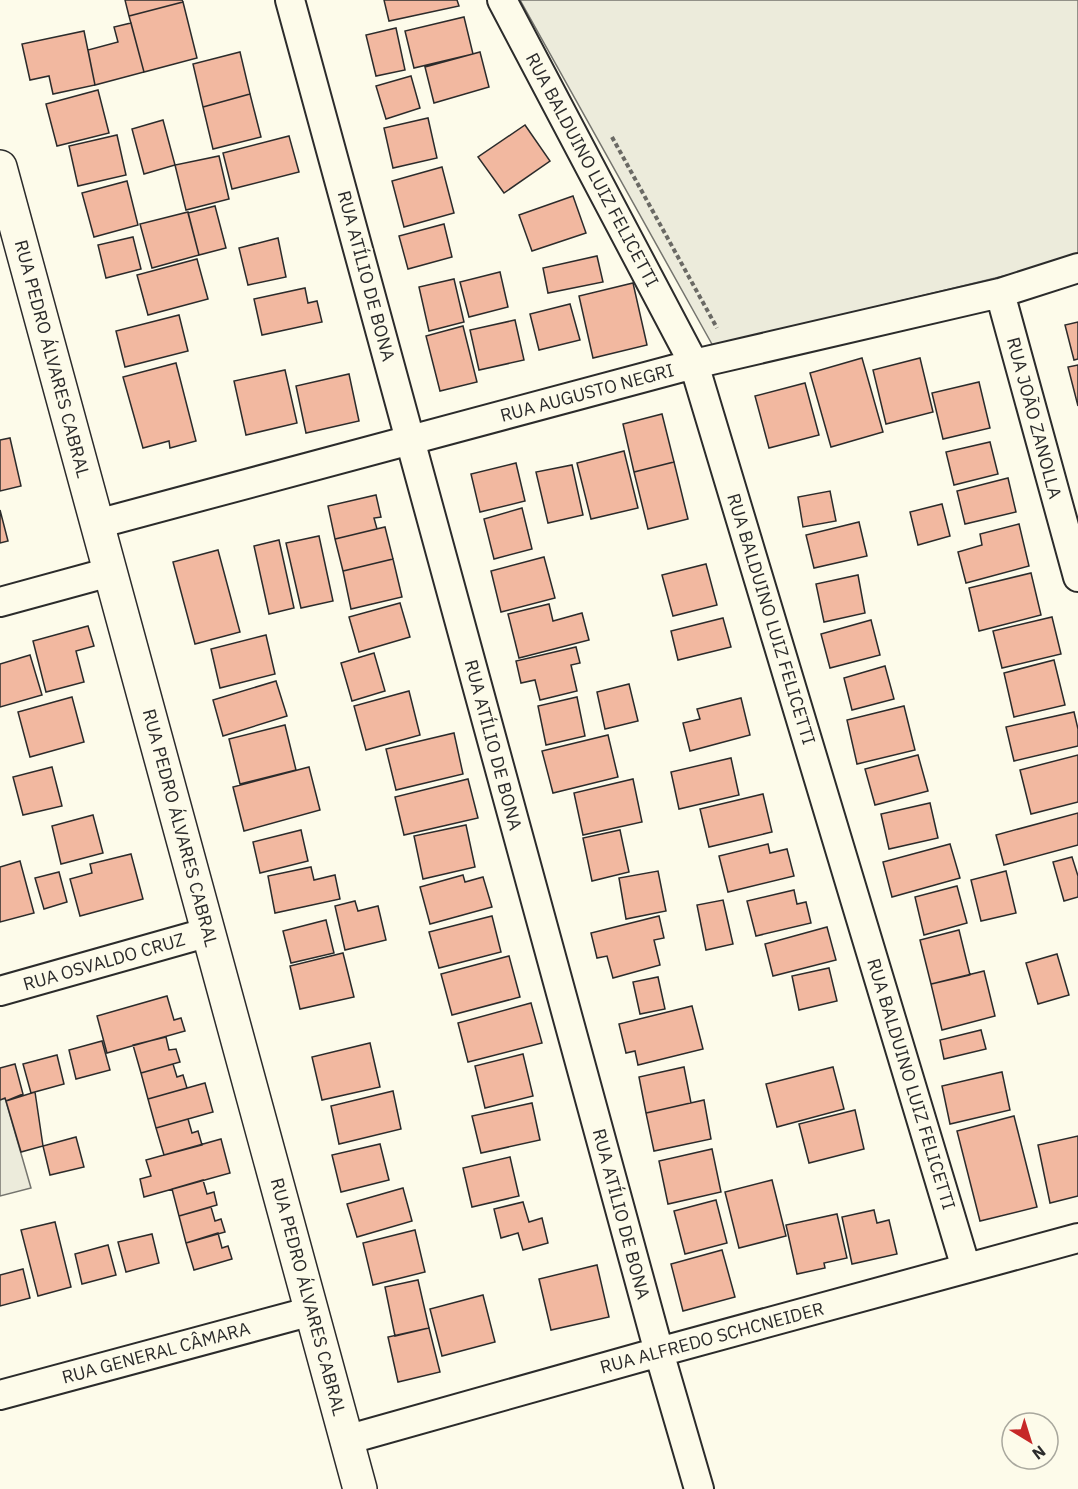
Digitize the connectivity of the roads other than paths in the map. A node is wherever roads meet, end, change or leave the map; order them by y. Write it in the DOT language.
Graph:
graph roads {
  1 [pos="290,0"];
  2 [pos="502,0"];
  3 [pos="0,167"];
  4 [pos="6,210"];
  5 [pos="1078,268"];
  6 [pos="1000,293"];
  7 [pos="694,364"];
  8 [pos="410,440"];
  9 [pos="97,524"];
  10 [pos="110,572"];
  11 [pos="1078,576"];
  12 [pos="0,602"];
  13 [pos="209,932"];
  14 [pos="0,991"];
  15 [pos="1078,1238"];
  16 [pos="966,1268"];
  17 [pos="312,1311"];
  18 [pos="659,1352"];
  19 [pos="0,1395"];
  20 [pos="346,1440"];
  21 [pos="360,1489"];
  22 [pos="699,1489"];
  1 -- 8 [label="street, RUA ATÍLIO DE BONA"];
  2 -- 7 [label="street, RUA BALDUINO LUIZ FELICETTI"];
  3 -- 4 [label="street, RUA PEDRO ÁLVARES CABRAL"];
  4 -- 9 [label="street, RUA PEDRO ÁLVARES CABRAL"];
  5 -- 6 [label="street, RUA AUGUSTO NEGRI"];
  6 -- 7 [label="street, RUA AUGUSTO NEGRI"];
  6 -- 11 [label="street, RUA JOÃO ZANOLLA"];
  7 -- 8 [label="street, RUA AUGUSTO NEGRI"];
  7 -- 16 [label="street, RUA BALDUINO LUIZ FELICETTI"];
  8 -- 9 [label="street, RUA AUGUSTO NEGRI"];
  8 -- 18 [label="street, RUA ATÍLIO DE BONA"];
  9 -- 10 [label="street, RUA PEDRO ÁLVARES CABRAL"];
  10 -- 12 [label="street"];
  10 -- 13 [label="street, RUA PEDRO ÁLVARES CABRAL"];
  13 -- 14 [label="street, RUA OSVALDO CRUZ"];
  13 -- 17 [label="street, RUA PEDRO ÁLVARES CABRAL"];
  15 -- 16 [label="street, RUA ALFREDO SCHCNEIDER"];
  16 -- 18 [label="street, RUA ALFREDO SCHCNEIDER"];
  17 -- 19 [label="street, RUA GENERAL CÂMARA"];
  17 -- 20 [label="street, RUA PEDRO ÁLVARES CABRAL"];
  18 -- 20 [label="street, RUA ALFREDO SCHCNEIDER"];
  18 -- 22 [label="street, RUA ATÍLIO DE BONA"];
  20 -- 21 [label="street, RUA PEDRO ÁLVARES CABRAL"];
}
